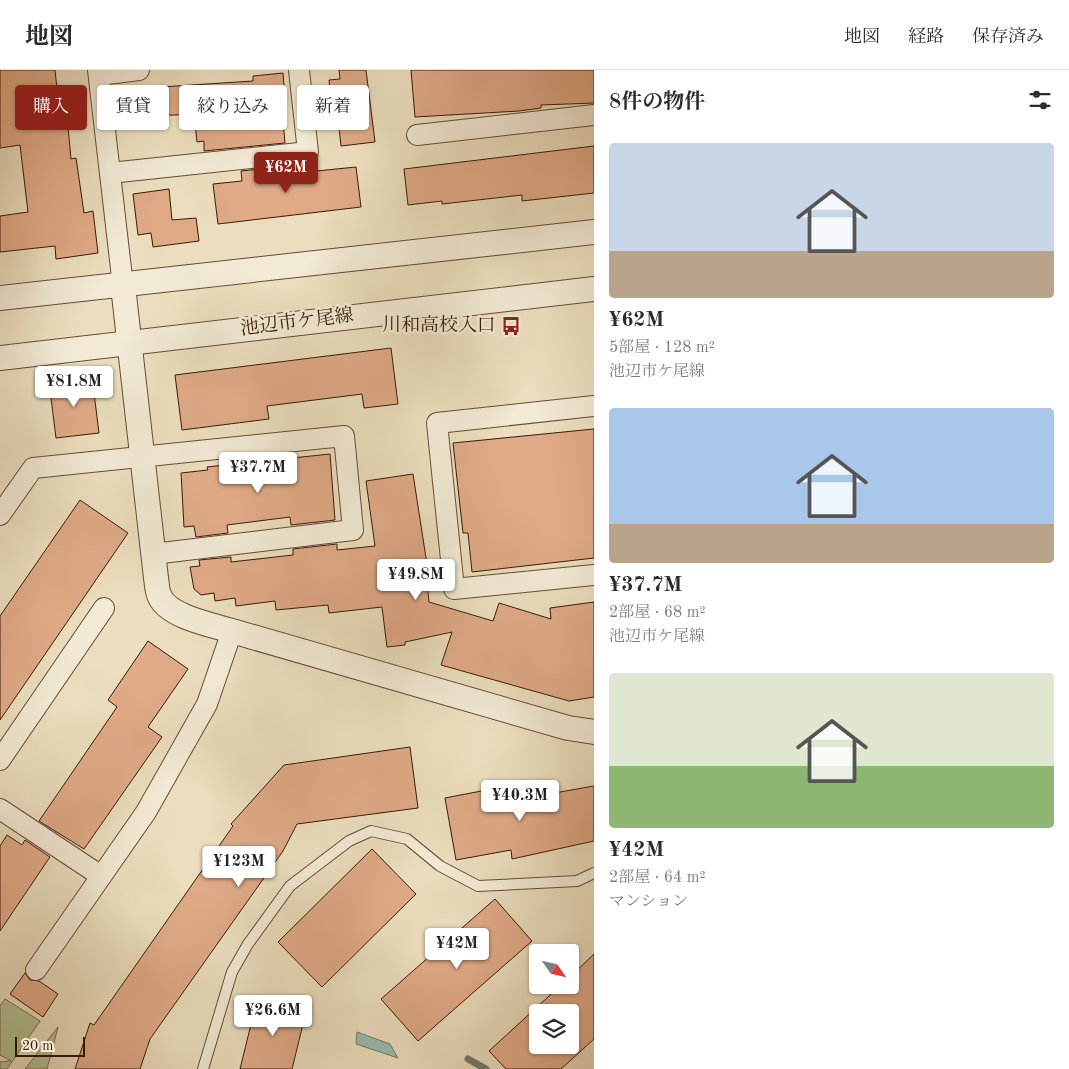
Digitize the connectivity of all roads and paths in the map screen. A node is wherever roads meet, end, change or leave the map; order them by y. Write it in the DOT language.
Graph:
graph roads {
  1 [pos="139,70"];
  2 [pos="300,70"];
  3 [pos="98,73"];
  4 [pos="594,115"];
  5 [pos="417,135"];
  6 [pos="110,173"];
  7 [pos="594,232"];
  8 [pos="123,286"];
  9 [pos="594,289"];
  10 [pos="0,298"];
  11 [pos="130,343"];
  12 [pos="0,358"];
  13 [pos="594,406"];
  14 [pos="143,456"];
  15 [pos="0,515"];
  16 [pos="153,554"];
  17 [pos="594,575"];
  18 [pos="104,608"];
  19 [pos="232,631"];
  20 [pos="594,732"];
  21 [pos="0,760"];
  22 [pos="0,809"];
  23 [pos="594,873"];
  24 [pos="101,876"];
  25 [pos="36,970"];
  26 [pos="203,1069"];
  1 -- 3 [label="street"];
  2 -- 6 [label="street"];
  3 -- 6 [label="street"];
  4 -- 5 [label="street"];
  6 -- 8 [label="street"];
  7 -- 8 [label="street"];
  8 -- 10 [label="street"];
  8 -- 11 [label="street"];
  9 -- 11 [label="street, 池辺市ケ尾線"];
  11 -- 12 [label="street, 池辺市ケ尾線"];
  11 -- 14 [label="street"];
  13 -- 17 [label="street"];
  14 -- 15 [label="street"];
  14 -- 16 [label="street"];
  14 -- 16 [label="street"];
  16 -- 19 [label="street"];
  18 -- 21 [label="street"];
  19 -- 20 [label="street"];
  19 -- 24 [label="street"];
  22 -- 24 [label="street"];
  23 -- 26 [label="lane"];
  24 -- 25 [label="street"];
}
